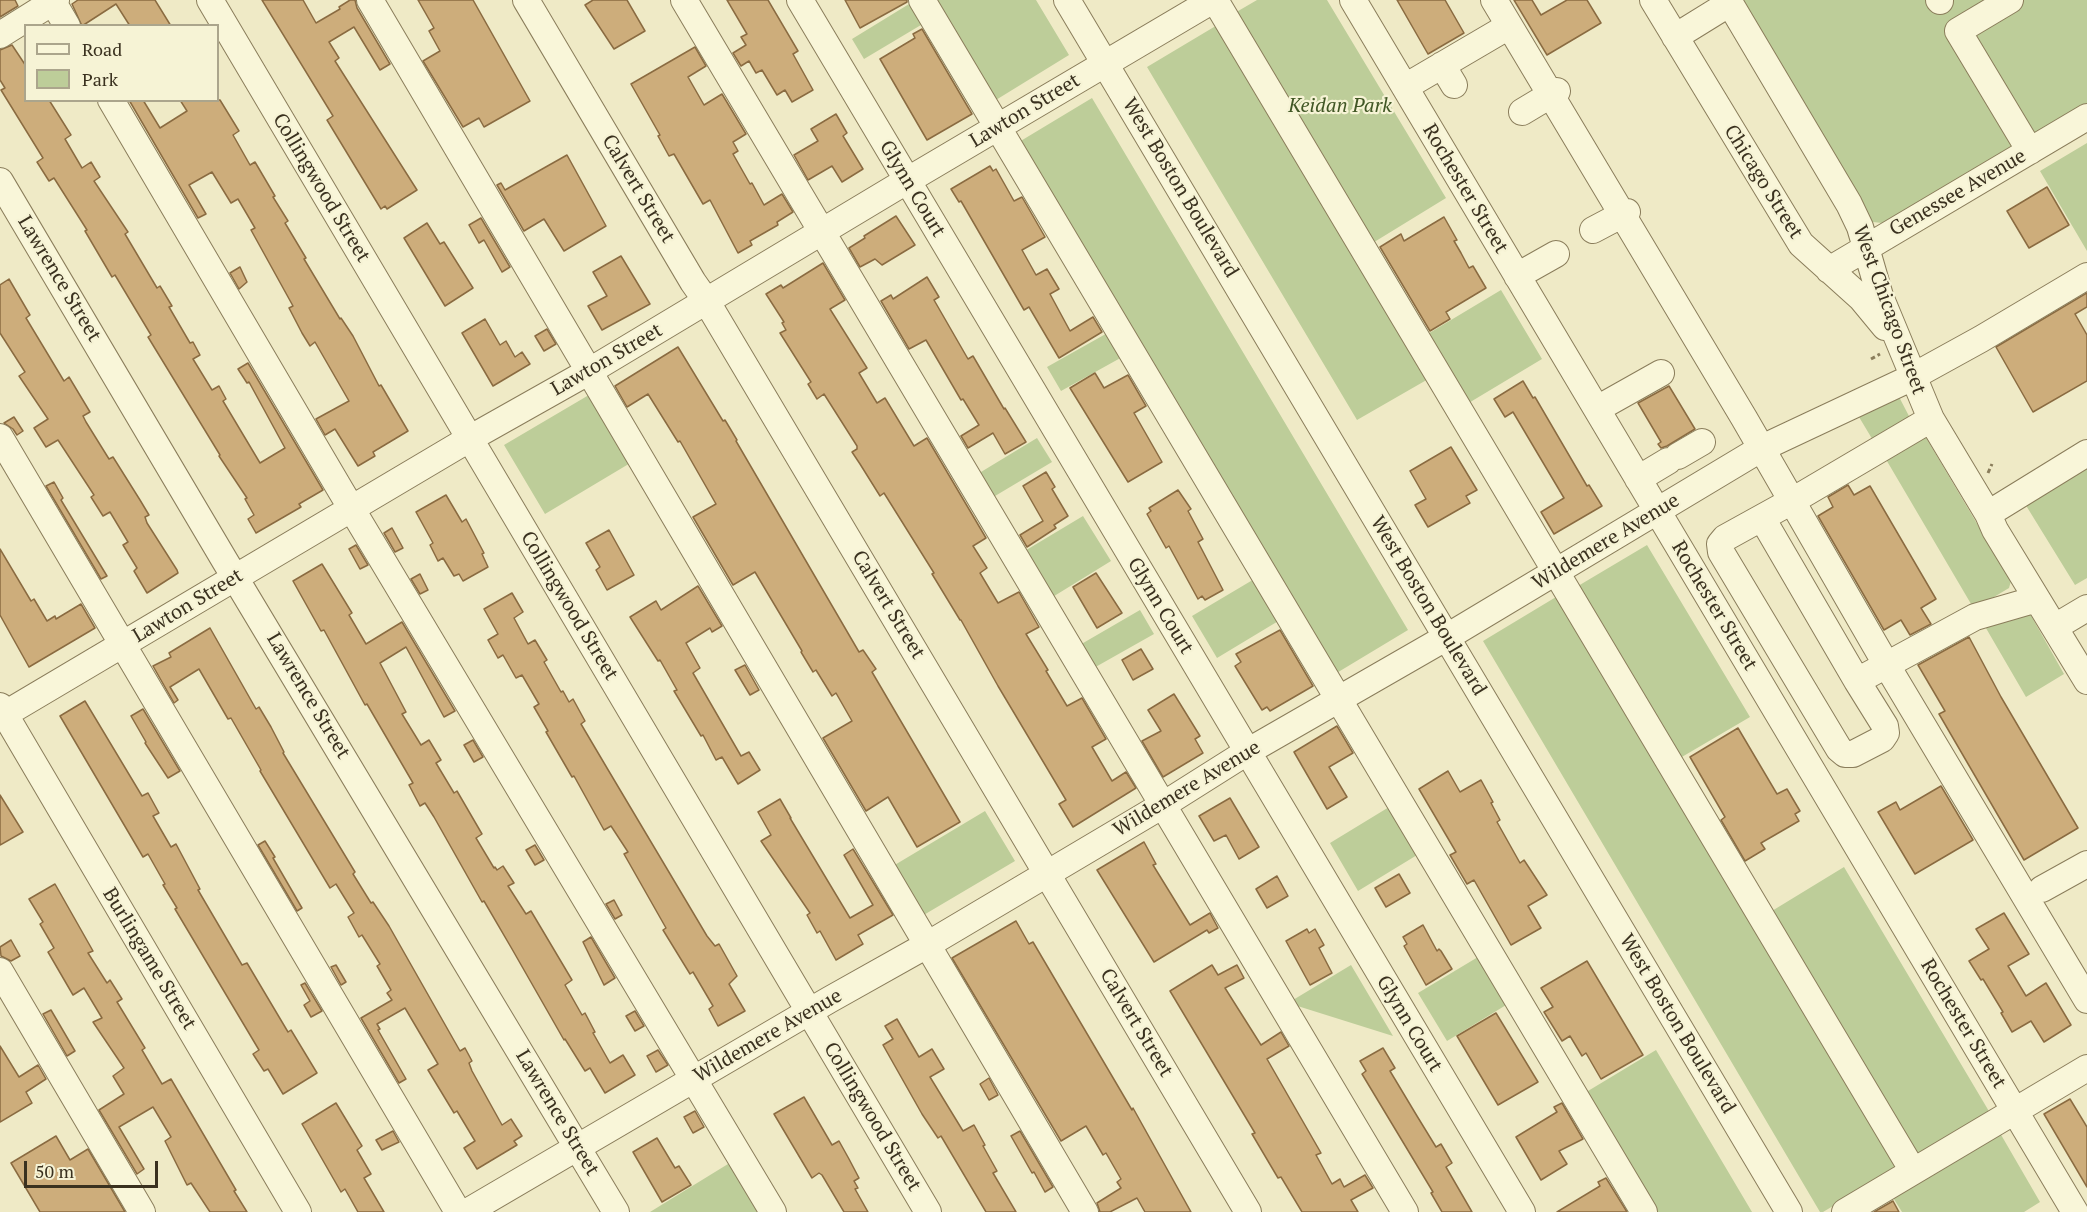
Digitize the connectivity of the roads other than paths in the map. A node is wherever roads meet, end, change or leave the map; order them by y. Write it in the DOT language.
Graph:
graph roads {
  1 [pos="210,0"];
  2 [pos="370,0"];
  3 [pos="526,0"];
  4 [pos="684,0"];
  5 [pos="800,0"];
  6 [pos="922,0"];
  7 [pos="1067,0"];
  8 [pos="1214,0"];
  9 [pos="1353,0"];
  10 [pos="1494,0"];
  11 [pos="1653,0"];
  12 [pos="2010,0"];
  13 [pos="54,1"];
  14 [pos="1729,2"];
  15 [pos="66,24"];
  16 [pos="1509,26"];
  17 [pos="0,35"];
  18 [pos="1675,37"];
  19 [pos="1105,63"];
  20 [pos="1405,87"];
  21 [pos="1554,93"];
  22 [pos="112,102"];
  23 [pos="1522,112"];
  24 [pos="2087,117"];
  25 [pos="998,128"];
  26 [pos="2030,151"];
  27 [pos="0,180"];
  28 [pos="907,180"];
  29 [pos="1625,213"];
  30 [pos="1593,230"];
  31 [pos="821,232"];
  32 [pos="1866,247"];
  33 [pos="1556,255"];
  34 [pos="1829,270"];
  35 [pos="1517,276"];
  36 [pos="2087,276"];
  37 [pos="707,302"];
  38 [pos="588,372"];
  39 [pos="1661,373"];
  40 [pos="1913,377"];
  41 [pos="1597,409"];
  42 [pos="1931,418"];
  43 [pos="0,437"];
  44 [pos="469,439"];
  45 [pos="1702,442"];
  46 [pos="1762,448"];
  47 [pos="2087,453"];
  48 [pos="1638,479"];
  49 [pos="1792,501"];
  50 [pos="351,509"];
  51 [pos="1658,512"];
  52 [pos="1988,514"];
  53 [pos="1762,518"];
  54 [pos="1557,572"];
  55 [pos="235,577"];
  56 [pos="2037,599"];
  57 [pos="2087,608"];
  58 [pos="2055,627"];
  59 [pos="1447,638"];
  60 [pos="123,645"];
  61 [pos="1886,664"];
  62 [pos="1857,681"];
  63 [pos="2087,681"];
  64 [pos="1338,700"];
  65 [pos="2,712"];
  66 [pos="1247,752"];
  67 [pos="1163,805"];
  68 [pos="2087,864"];
  69 [pos="1047,874"];
  70 [pos="2042,889"];
  71 [pos="927,945"];
  72 [pos="0,971"];
  73 [pos="2087,1000"];
  74 [pos="809,1012"];
  75 [pos="2087,1068"];
  76 [pos="694,1079"];
  77 [pos="2014,1110"];
  78 [pos="577,1147"];
  79 [pos="1913,1171"];
  80 [pos="142,1212"];
  81 [pos="298,1212"];
  82 [pos="458,1212"];
  83 [pos="467,1212"];
  84 [pos="616,1212"];
  85 [pos="773,1212"];
  86 [pos="928,1212"];
  87 [pos="1085,1212"];
  88 [pos="1248,1212"];
  89 [pos="1405,1212"];
  90 [pos="1522,1212"];
  91 [pos="1644,1212"];
  92 [pos="1789,1212"];
  93 [pos="1845,1212"];
  94 [pos="2075,1212"];
  1 -- 44 [label="street, Collingwood Street"];
  2 -- 38 [label="street"];
  3 -- 37 [label="street, Calvert Street"];
  4 -- 31 [label="street"];
  5 -- 28 [label="street, Glynn Court"];
  6 -- 25 [label="street"];
  7 -- 19 [label="street, West Boston Boulevard"];
  8 -- 19 [label="street, Lawton Street"];
  8 -- 54 [label="street"];
  9 -- 20 [label="street, Rochester Street"];
  10 -- 16 [label="street"];
  11 -- 18 [label="street, Chicago Street"];
  12 -- 26 [label="street"];
  13 -- 15 [label="street"];
  13 -- 17 [label="street"];
  14 -- 18 [label="street"];
  14 -- 32 [label="street, West Chicago Street"];
  16 -- 20 [label="street"];
  16 -- 21 [label="street"];
  18 -- 34 [label="street, Chicago Street"];
  19 -- 25 [label="street, Lawton Street"];
  19 -- 59 [label="street, West Boston Boulevard"];
  20 -- 35 [label="street, Rochester Street"];
  21 -- 23 [label="street"];
  21 -- 29 [label="street"];
  22 -- 50 [label="street"];
  24 -- 26 [label="street, Genessee Avenue"];
  25 -- 28 [label="street, Lawton Street"];
  25 -- 64 [label="street"];
  26 -- 32 [label="street, Genessee Avenue"];
  27 -- 55 [label="street, Lawrence Street"];
  28 -- 31 [label="street, Lawton Street"];
  28 -- 66 [label="street, Glynn Court"];
  29 -- 30 [label="street"];
  29 -- 46 [label="street"];
  31 -- 37 [label="street, Lawton Street"];
  31 -- 67 [label="street"];
  32 -- 34 [label="street, Genessee Avenue"];
  32 -- 40 [label="street, West Chicago Street"];
  33 -- 35 [label="street"];
  34 -- 40 [label="street, Chicago Street"];
  35 -- 41 [label="street, Rochester Street"];
  36 -- 40 [label="street, Wildemere Avenue"];
  37 -- 38 [label="street, Lawton Street"];
  37 -- 69 [label="street, Calvert Street"];
  38 -- 44 [label="street, Lawton Street"];
  38 -- 71 [label="street"];
  39 -- 41 [label="street"];
  40 -- 42 [label="street, West Chicago Street"];
  40 -- 46 [label="street, Wildemere Avenue"];
  41 -- 48 [label="street, Rochester Street"];
  42 -- 49 [label="street"];
  42 -- 52 [label="street, West Chicago Street"];
  43 -- 60 [label="street"];
  44 -- 50 [label="street, Lawton Street"];
  44 -- 74 [label="street, Collingwood Street"];
  45 -- 48 [label="street"];
  46 -- 49 [label="street"];
  46 -- 51 [label="street, Wildemere Avenue"];
  47 -- 52 [label="street"];
  48 -- 51 [label="street, Rochester Street"];
  49 -- 53 [label="street"];
  49 -- 61 [label="street"];
  50 -- 55 [label="street, Lawton Street"];
  50 -- 76 [label="street"];
  51 -- 54 [label="street, Wildemere Avenue"];
  51 -- 77 [label="street, Rochester Street"];
  52 -- 56 [label="street, West Chicago Street"];
  53 -- 62 [label="street"];
  53 -- 62 [label="street"];
  54 -- 59 [label="street, Wildemere Avenue"];
  54 -- 79 [label="street"];
  55 -- 60 [label="street, Lawton Street"];
  55 -- 78 [label="street, Lawrence Street"];
  56 -- 58 [label="street, West Chicago Street"];
  56 -- 61 [label="street"];
  57 -- 58 [label="street"];
  58 -- 63 [label="street, West Chicago Street"];
  59 -- 64 [label="street, Wildemere Avenue"];
  59 -- 92 [label="street, West Boston Boulevard"];
  60 -- 65 [label="street, Lawton Street"];
  60 -- 82 [label="street"];
  61 -- 62 [label="street"];
  61 -- 73 [label="street"];
  64 -- 66 [label="street, Wildemere Avenue"];
  64 -- 91 [label="street"];
  65 -- 81 [label="street, Burlingame Street"];
  66 -- 67 [label="street, Wildemere Avenue"];
  66 -- 90 [label="street, Glynn Court"];
  67 -- 69 [label="street, Wildemere Avenue"];
  67 -- 89 [label="street"];
  68 -- 70 [label="street"];
  69 -- 71 [label="street, Wildemere Avenue"];
  69 -- 88 [label="street, Calvert Street"];
  71 -- 74 [label="street, Wildemere Avenue"];
  71 -- 87 [label="street"];
  72 -- 80 [label="street"];
  74 -- 76 [label="street, Wildemere Avenue"];
  74 -- 86 [label="street, Collingwood Street"];
  75 -- 77 [label="street"];
  76 -- 78 [label="street, Wildemere Avenue"];
  76 -- 85 [label="street"];
  77 -- 79 [label="street"];
  77 -- 94 [label="street, Rochester Street"];
  78 -- 83 [label="street, Wildemere Avenue"];
  78 -- 84 [label="street, Lawrence Street"];
  79 -- 93 [label="street"];
}
